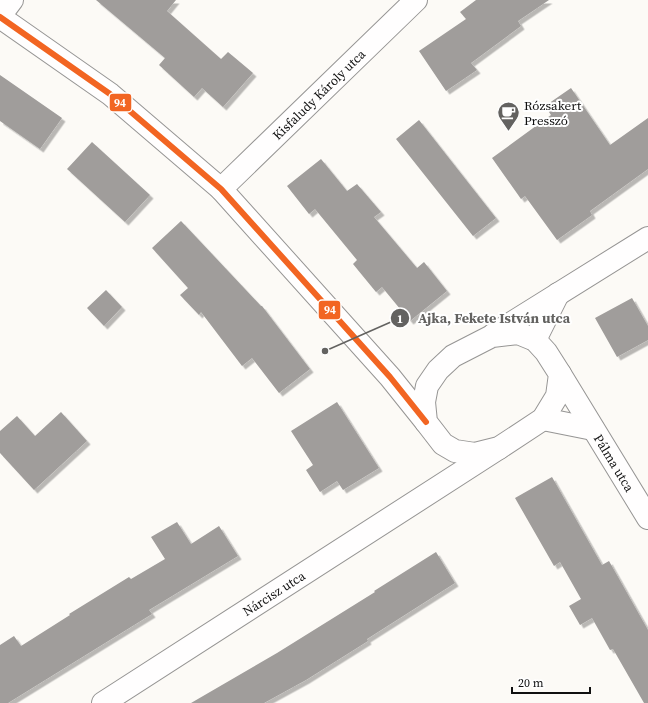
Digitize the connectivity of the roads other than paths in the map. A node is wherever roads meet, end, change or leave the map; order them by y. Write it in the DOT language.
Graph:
graph roads {
  1 [pos="12,0"];
  2 [pos="416,0"];
  3 [pos="0,16"];
  4 [pos="221,189"];
  5 [pos="648,238"];
  6 [pos="559,293"];
  7 [pos="492,336"];
  8 [pos="534,340"];
  9 [pos="560,374"];
  10 [pos="390,377"];
  11 [pos="427,386"];
  12 [pos="543,419"];
  13 [pos="426,422"];
  14 [pos="593,429"];
  15 [pos="500,448"];
  16 [pos="455,451"];
  17 [pos="445,483"];
  18 [pos="648,518"];
  19 [pos="103,703"];
  1 -- 3 [label="street"];
  2 -- 4 [label="street, Kisfaludy Károly utca"];
  3 -- 4 [label="street"];
  4 -- 10 [label="street"];
  5 -- 6 [label="street"];
  6 -- 7 [label="street"];
  6 -- 8 [label="street"];
  7 -- 8 [label="street, Pálma utca"];
  7 -- 11 [label="street, Pálma utca"];
  8 -- 9 [label="street, Pálma utca"];
  9 -- 12 [label="street"];
  9 -- 14 [label="street, Pálma utca"];
  10 -- 11 [label="street"];
  10 -- 13 [label="street"];
  11 -- 13 [label="street, Pálma utca"];
  12 -- 14 [label="street, Pálma utca"];
  12 -- 15 [label="street"];
  13 -- 16 [label="street"];
  14 -- 18 [label="street, Pálma utca"];
  15 -- 16 [label="street"];
  15 -- 17 [label="street, Nárcisz utca"];
  16 -- 17 [label="street"];
  17 -- 19 [label="street, Nárcisz utca"];
}
